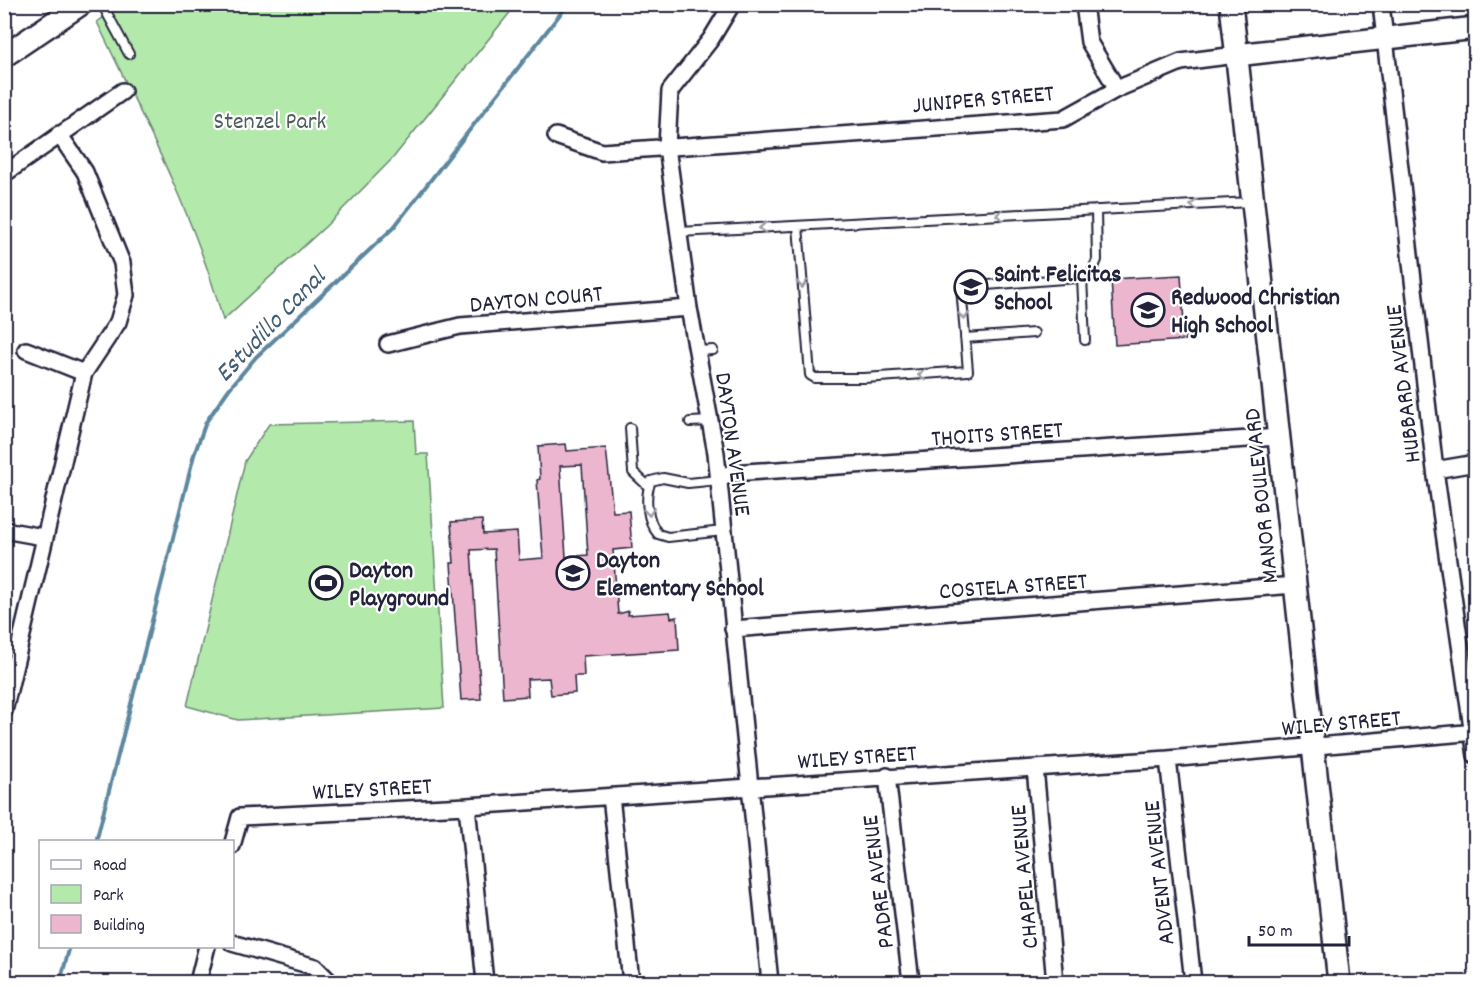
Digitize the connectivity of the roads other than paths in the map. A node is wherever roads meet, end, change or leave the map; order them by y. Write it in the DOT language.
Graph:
graph roads {
  1 [pos="81,4"];
  2 [pos="102,4"];
  3 [pos="732,4"];
  4 [pos="1084,4"];
  5 [pos="1231,4"];
  6 [pos="1380,4"];
  7 [pos="1476,27"];
  8 [pos="1384,39"];
  9 [pos="129,54"];
  10 [pos="1236,55"];
  11 [pos="4,56"];
  12 [pos="1117,89"];
  13 [pos="123,91"];
  14 [pos="59,135"];
  15 [pos="556,136"];
  16 [pos="667,147"];
  17 [pos="4,174"];
  18 [pos="1253,202"];
  19 [pos="1096,210"];
  20 [pos="798,226"];
  21 [pos="679,232"];
  22 [pos="1082,278"];
  23 [pos="689,308"];
  24 [pos="1034,333"];
  25 [pos="965,338"];
  26 [pos="1085,340"];
  27 [pos="388,344"];
  28 [pos="26,350"];
  29 [pos="84,373"];
  30 [pos="711,421"];
  31 [pos="690,422"];
  32 [pos="630,428"];
  33 [pos="1280,437"];
  34 [pos="1476,463"];
  35 [pos="1435,470"];
  36 [pos="719,480"];
  37 [pos="649,487"];
  38 [pos="4,530"];
  39 [pos="723,531"];
  40 [pos="44,537"];
  41 [pos="1295,585"];
  42 [pos="733,629"];
  43 [pos="4,711"];
  44 [pos="1474,733"];
  45 [pos="1313,747"];
  46 [pos="1476,756"];
  47 [pos="1168,759"];
  48 [pos="1035,768"];
  49 [pos="887,776"];
  50 [pos="750,786"];
  51 [pos="612,796"];
  52 [pos="467,806"];
  53 [pos="234,840"];
  54 [pos="234,944"];
  55 [pos="206,948"];
  56 [pos="198,982"];
  57 [pos="330,982"];
  58 [pos="485,982"];
  59 [pos="631,982"];
  60 [pos="770,982"];
  61 [pos="911,982"];
  62 [pos="1055,982"];
  63 [pos="1193,982"];
  64 [pos="1339,982"];
  1 -- 11 [label="street"];
  2 -- 9 [label="lane"];
  3 -- 16 [label="street, DAYTON AVENUE"];
  4 -- 12 [label="street"];
  5 -- 10 [label="street, MANOR BOULEVARD"];
  6 -- 8 [label="street, HUBBARD AVENUE"];
  7 -- 8 [label="street, JUNIPER STREET"];
  8 -- 10 [label="street, JUNIPER STREET"];
  8 -- 35 [label="street, HUBBARD AVENUE"];
  10 -- 12 [label="street, JUNIPER STREET"];
  10 -- 18 [label="street, MANOR BOULEVARD"];
  12 -- 16 [label="street, JUNIPER STREET"];
  13 -- 14 [label="street"];
  14 -- 17 [label="street"];
  14 -- 29 [label="street"];
  15 -- 16 [label="street, JUNIPER STREET"];
  16 -- 21 [label="street, DAYTON AVENUE"];
  18 -- 19 [label="lane, one-way"];
  18 -- 33 [label="street, MANOR BOULEVARD"];
  19 -- 20 [label="lane, one-way"];
  19 -- 22 [label="lane"];
  20 -- 21 [label="lane, one-way"];
  20 -- 25 [label="lane"];
  21 -- 23 [label="street, DAYTON AVENUE"];
  22 -- 25 [label="lane, one-way"];
  22 -- 26 [label="lane"];
  23 -- 27 [label="street, DAYTON COURT"];
  23 -- 30 [label="street, DAYTON AVENUE"];
  24 -- 25 [label="lane"];
  28 -- 29 [label="street"];
  29 -- 40 [label="street"];
  30 -- 31 [label="lane"];
  30 -- 36 [label="street, DAYTON AVENUE"];
  32 -- 37 [label="lane"];
  33 -- 36 [label="street, THOITS STREET"];
  33 -- 41 [label="street, MANOR BOULEVARD"];
  34 -- 35 [label="street"];
  35 -- 44 [label="street, HUBBARD AVENUE"];
  36 -- 37 [label="lane"];
  36 -- 39 [label="street, DAYTON AVENUE"];
  37 -- 39 [label="lane, one-way"];
  38 -- 40 [label="street"];
  39 -- 42 [label="street, DAYTON AVENUE"];
  40 -- 43 [label="street"];
  41 -- 42 [label="street, COSTELA STREET"];
  41 -- 45 [label="street, MANOR BOULEVARD"];
  42 -- 50 [label="street, DAYTON AVENUE"];
  44 -- 45 [label="street, WILEY STREET"];
  44 -- 46 [label="street, HUBBARD AVENUE"];
  45 -- 47 [label="street, WILEY STREET"];
  45 -- 64 [label="street, MANOR BOULEVARD"];
  47 -- 48 [label="street, WILEY STREET"];
  47 -- 63 [label="street, ADVENT AVENUE"];
  48 -- 49 [label="street, WILEY STREET"];
  48 -- 62 [label="street, CHAPEL AVENUE"];
  49 -- 50 [label="street, WILEY STREET"];
  49 -- 61 [label="street, PADRE AVENUE"];
  50 -- 51 [label="street, WILEY STREET"];
  50 -- 60 [label="street, DAYTON AVENUE"];
  51 -- 52 [label="street, WILEY STREET"];
  51 -- 59 [label="street"];
  52 -- 53 [label="street, WILEY STREET"];
  52 -- 58 [label="street"];
  54 -- 57 [label="street"];
  55 -- 56 [label="street"];
}
